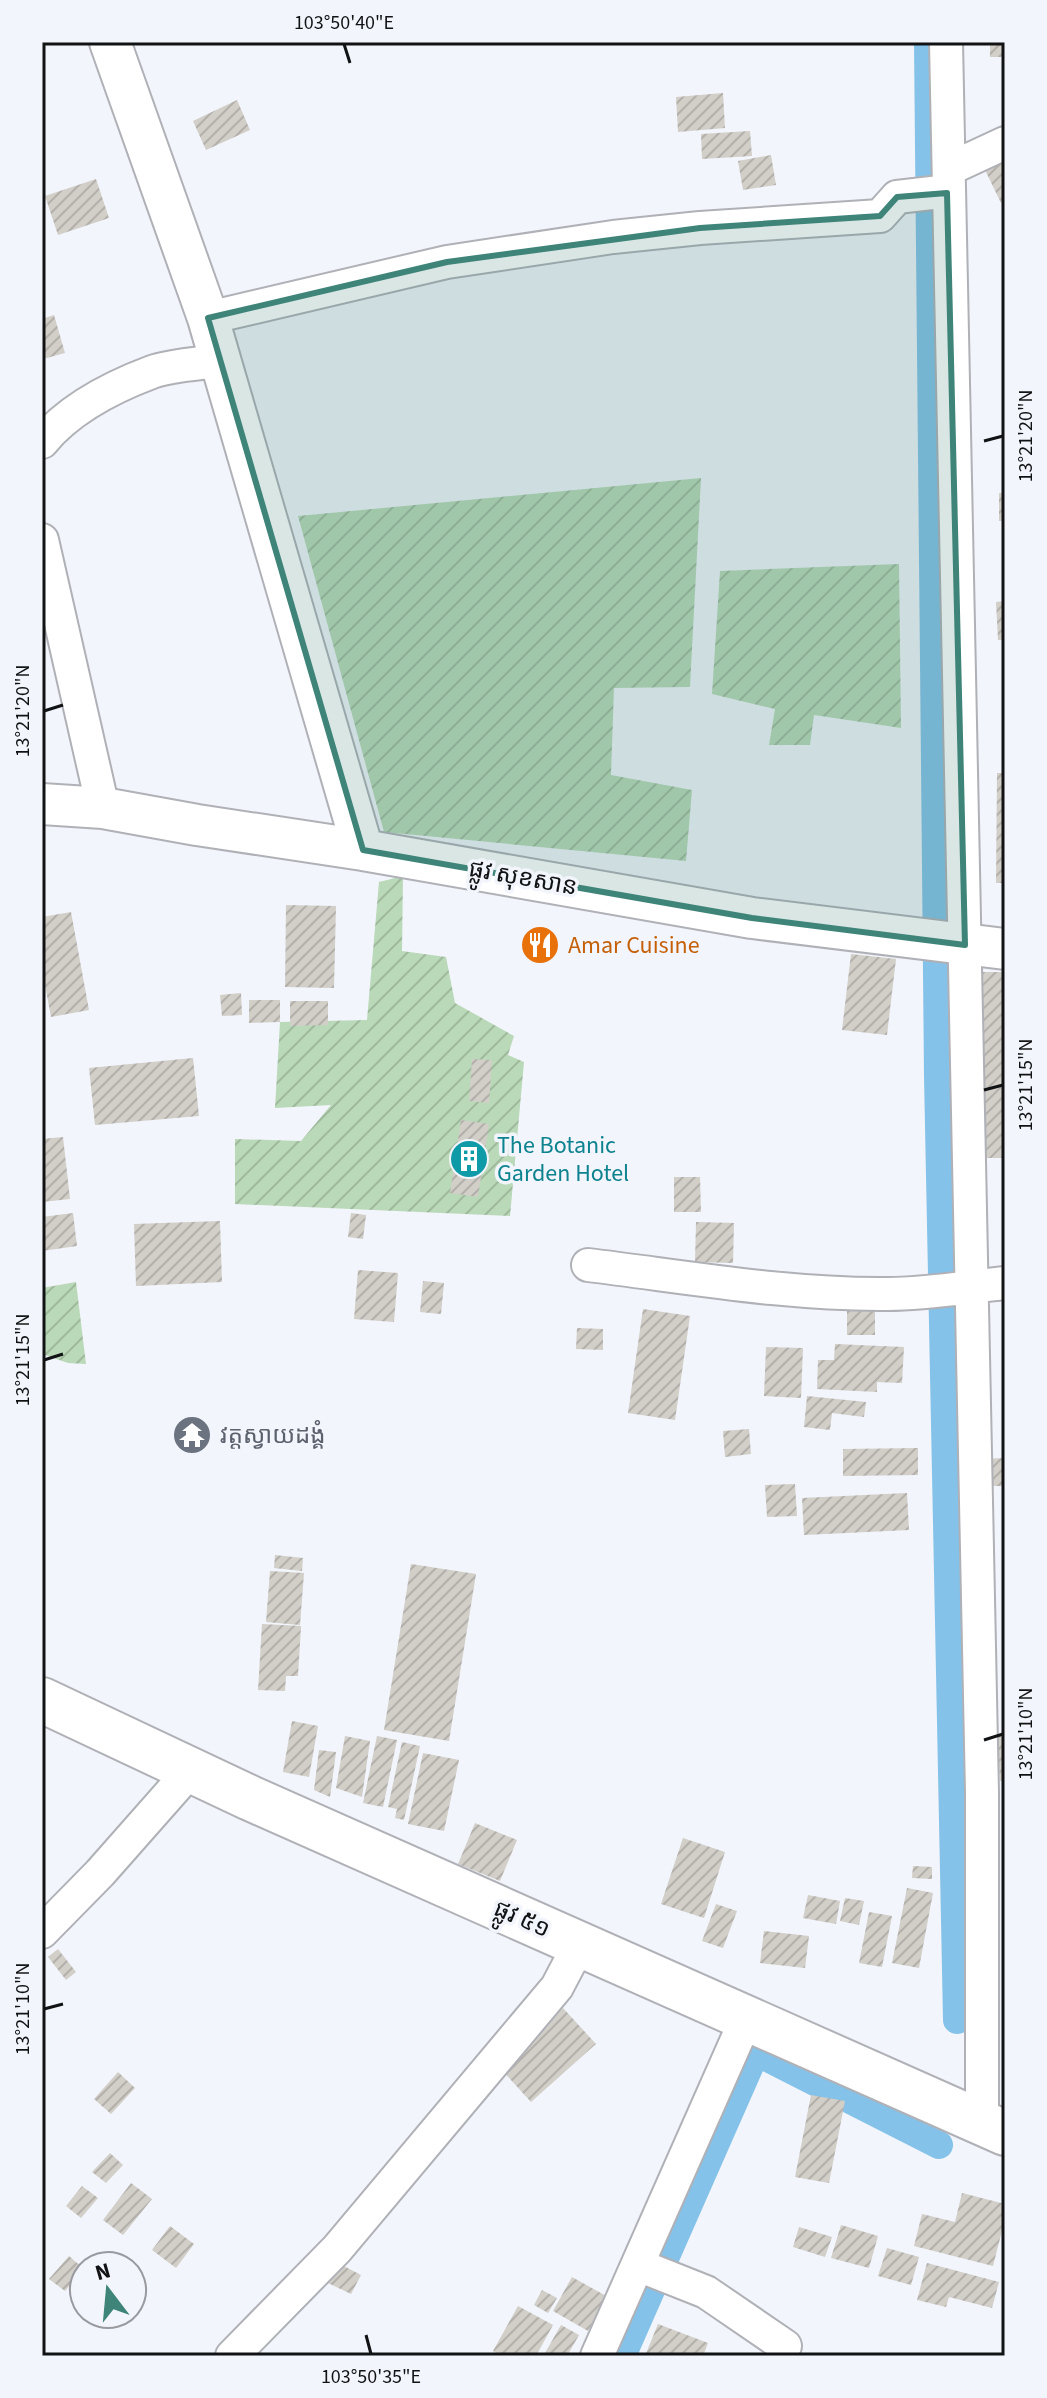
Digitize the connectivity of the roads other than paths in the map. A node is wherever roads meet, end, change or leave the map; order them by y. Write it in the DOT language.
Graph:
graph roads {
  1 [pos="110,42"];
  2 [pos="946,42"];
  3 [pos="1005,143"];
  4 [pos="935,187"];
  5 [pos="208,318"];
  6 [pos="219,361"];
  7 [pos="42,442"];
  8 [pos="42,540"];
  9 [pos="42,804"];
  10 [pos="103,808"];
  11 [pos="363,850"];
  12 [pos="946,942"];
  13 [pos="1005,949"];
  14 [pos="588,1265"];
  15 [pos="1005,1283"];
  16 [pos="954,1289"];
  17 [pos="990,1426"];
  18 [pos="42,1700"];
  19 [pos="190,1771"];
  20 [pos="42,1932"];
  21 [pos="579,1945"];
  22 [pos="747,2017"];
  23 [pos="994,2128"];
  24 [pos="652,2270"];
  25 [pos="785,2346"];
  26 [pos="232,2356"];
  27 [pos="597,2356"];
  1 -- 5 [label="street"];
  2 -- 4 [label="street"];
  3 -- 4 [label="street"];
  4 -- 5 [label="street"];
  4 -- 12 [label="street"];
  5 -- 6 [label="street"];
  6 -- 7 [label="street"];
  6 -- 11 [label="street"];
  8 -- 10 [label="street"];
  9 -- 10 [label="street, ផ្លូវ សុខសាន"];
  10 -- 11 [label="street, ផ្លូវ សុខសាន"];
  11 -- 12 [label="street, ផ្លូវ សុខសាន"];
  12 -- 13 [label="street, ផ្លូវ សុខសាន"];
  12 -- 16 [label="street"];
  14 -- 16 [label="street"];
  15 -- 16 [label="street"];
  16 -- 17 [label="street"];
  17 -- 23 [label="street"];
  18 -- 19 [label="main road, ផ្លូវ ៥១"];
  19 -- 20 [label="street"];
  19 -- 21 [label="main road, ផ្លូវ ៥១"];
  21 -- 22 [label="main road, ផ្លូវ ៥១"];
  21 -- 26 [label="street"];
  22 -- 23 [label="main road, ផ្លូវ ៥១"];
  22 -- 24 [label="street"];
  24 -- 25 [label="street"];
  24 -- 27 [label="street"];
}
